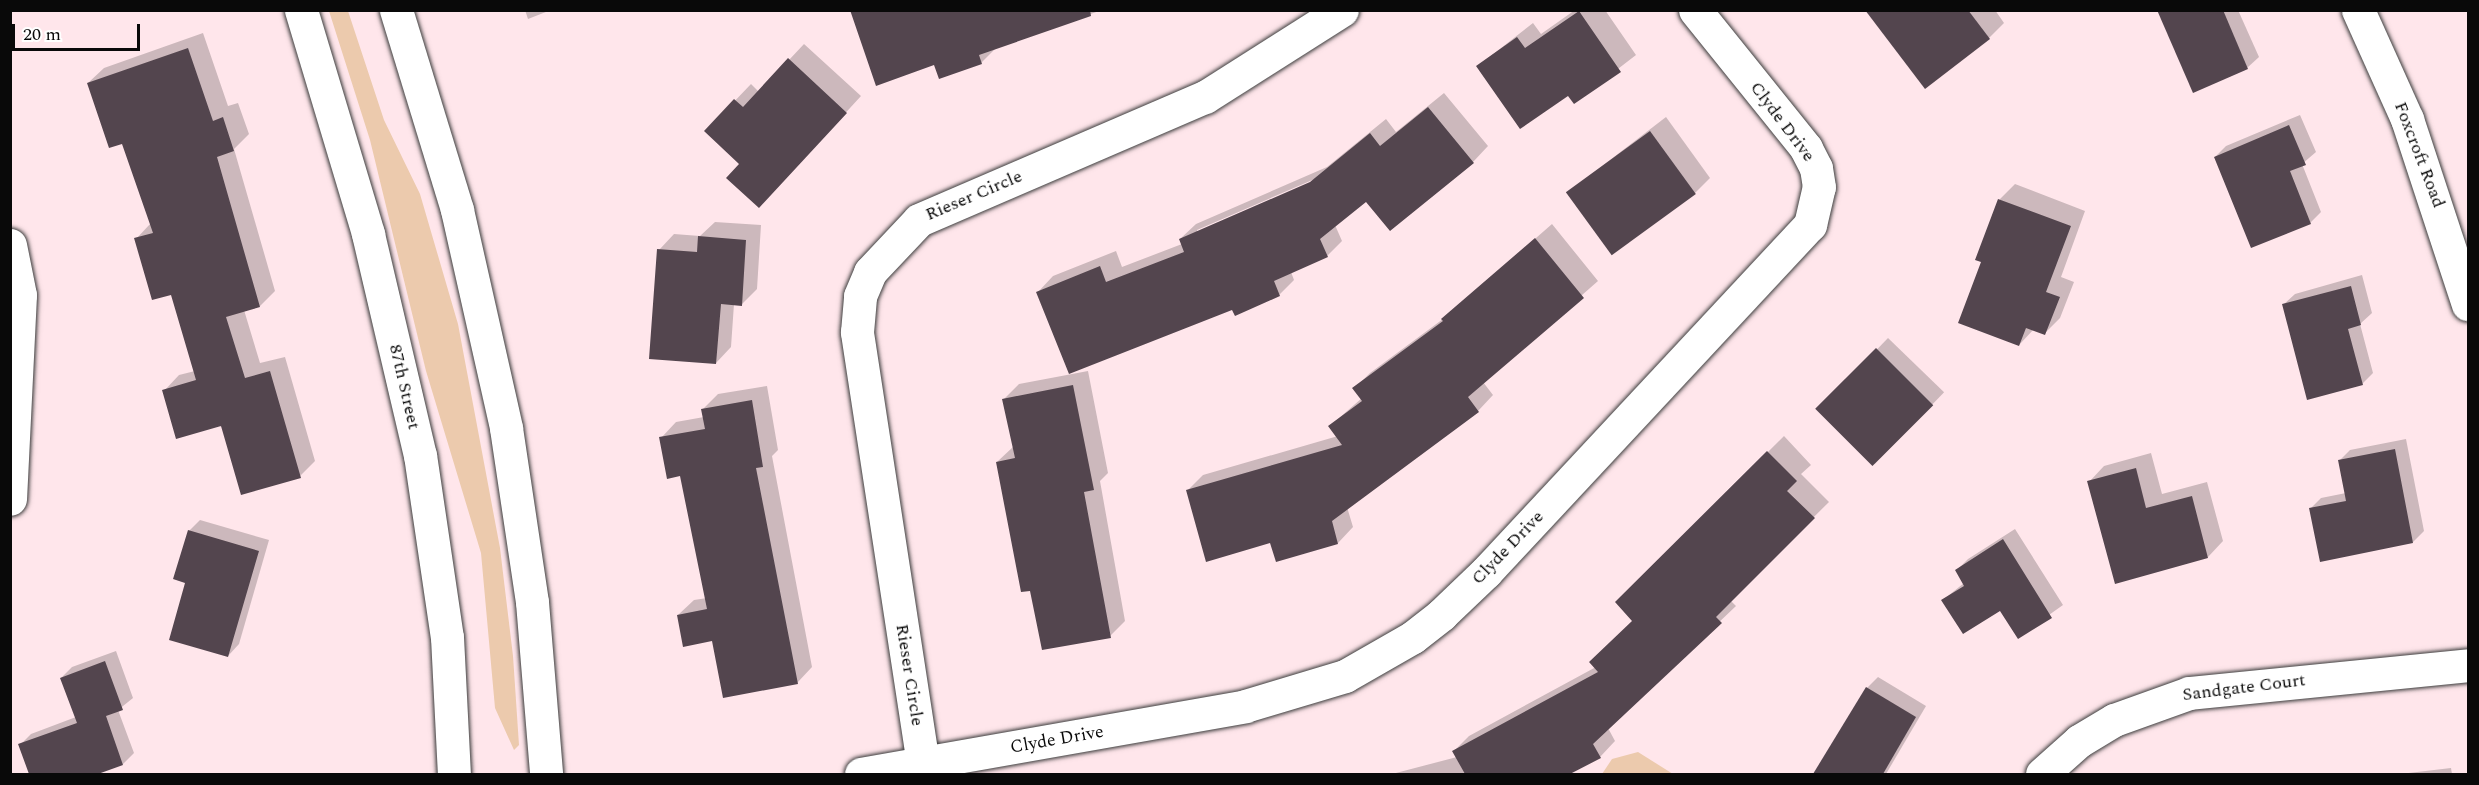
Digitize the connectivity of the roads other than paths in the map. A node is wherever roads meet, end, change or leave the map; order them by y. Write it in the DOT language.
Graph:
graph roads {
  1 [pos="301,10"];
  2 [pos="396,10"];
  3 [pos="1342,10"];
  4 [pos="2358,10"];
  5 [pos="1705,14"];
  6 [pos="10,245"];
  7 [pos="2469,304"];
  8 [pos="10,500"];
  9 [pos="2469,665"];
  10 [pos="923,764"];
  11 [pos="454,774"];
  12 [pos="546,774"];
  13 [pos="861,774"];
  14 [pos="2042,774"];
  1 -- 11 [label="street, 87th Street"];
  2 -- 12 [label="street"];
  3 -- 10 [label="street, Rieser Circle"];
  4 -- 7 [label="street, Foxcroft Road"];
  5 -- 10 [label="street, Clyde Drive"];
  6 -- 8 [label="street"];
  9 -- 14 [label="street, Sandgate Court"];
  10 -- 13 [label="street, Clyde Drive"];
}
